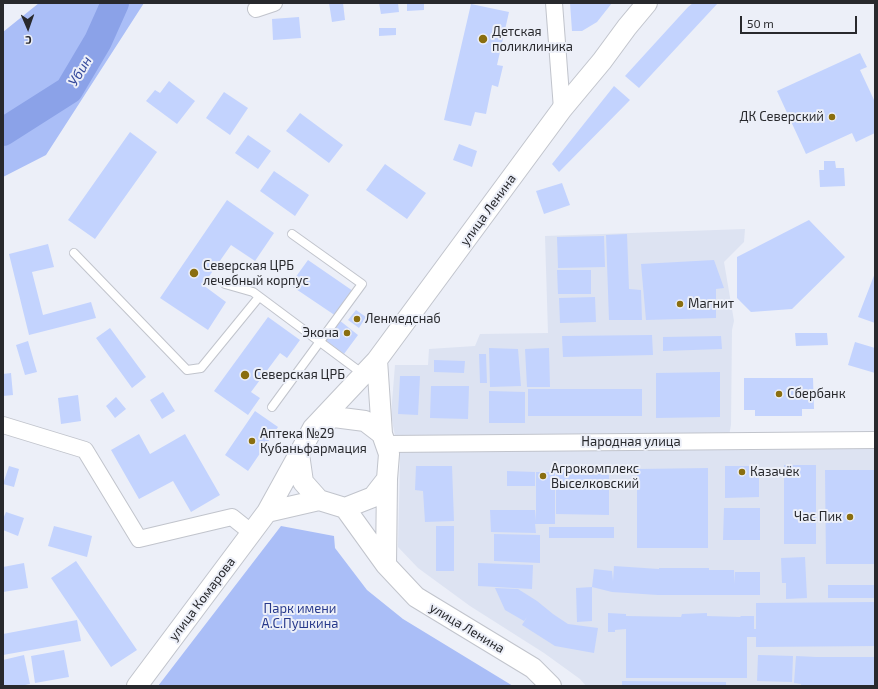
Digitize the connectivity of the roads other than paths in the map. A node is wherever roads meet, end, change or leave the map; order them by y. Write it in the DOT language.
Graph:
graph roads {
  1 [pos="274,3"];
  2 [pos="554,3"];
  3 [pos="647,3"];
  4 [pos="256,9"];
  5 [pos="562,109"];
  6 [pos="292,234"];
  7 [pos="74,253"];
  8 [pos="225,284"];
  9 [pos="259,297"];
  10 [pos="320,341"];
  11 [pos="371,367"];
  12 [pos="272,407"];
  13 [pos="3,425"];
  14 [pos="313,428"];
  15 [pos="384,439"];
  16 [pos="875,440"];
  17 [pos="299,454"];
  18 [pos="387,479"];
  19 [pos="319,500"];
  20 [pos="345,508"];
  21 [pos="268,512"];
  22 [pos="252,534"];
  23 [pos="386,565"];
  24 [pos="137,686"];
  25 [pos="551,686"];
  1 -- 4 [label="street"];
  2 -- 5 [label="street"];
  3 -- 5 [label="street, улица Ленина"];
  5 -- 11 [label="street, улица Ленина"];
  6 -- 10 [label="lane"];
  7 -- 9 [label="lane"];
  8 -- 9 [label="lane"];
  9 -- 10 [label="lane"];
  10 -- 11 [label="lane"];
  10 -- 12 [label="lane"];
  11 -- 14 [label="street"];
  11 -- 15 [label="street"];
  13 -- 22 [label="street"];
  14 -- 15 [label="street"];
  14 -- 17 [label="street"];
  15 -- 16 [label="street, Народная улица"];
  15 -- 18 [label="street"];
  17 -- 19 [label="street"];
  17 -- 21 [label="street, улица Комарова"];
  18 -- 20 [label="street"];
  18 -- 23 [label="street"];
  19 -- 20 [label="street"];
  19 -- 21 [label="street"];
  20 -- 23 [label="street, улица Ленина"];
  21 -- 22 [label="street, улица Комарова"];
  22 -- 24 [label="street, улица Комарова"];
  23 -- 25 [label="street, улица Ленина"];
}
